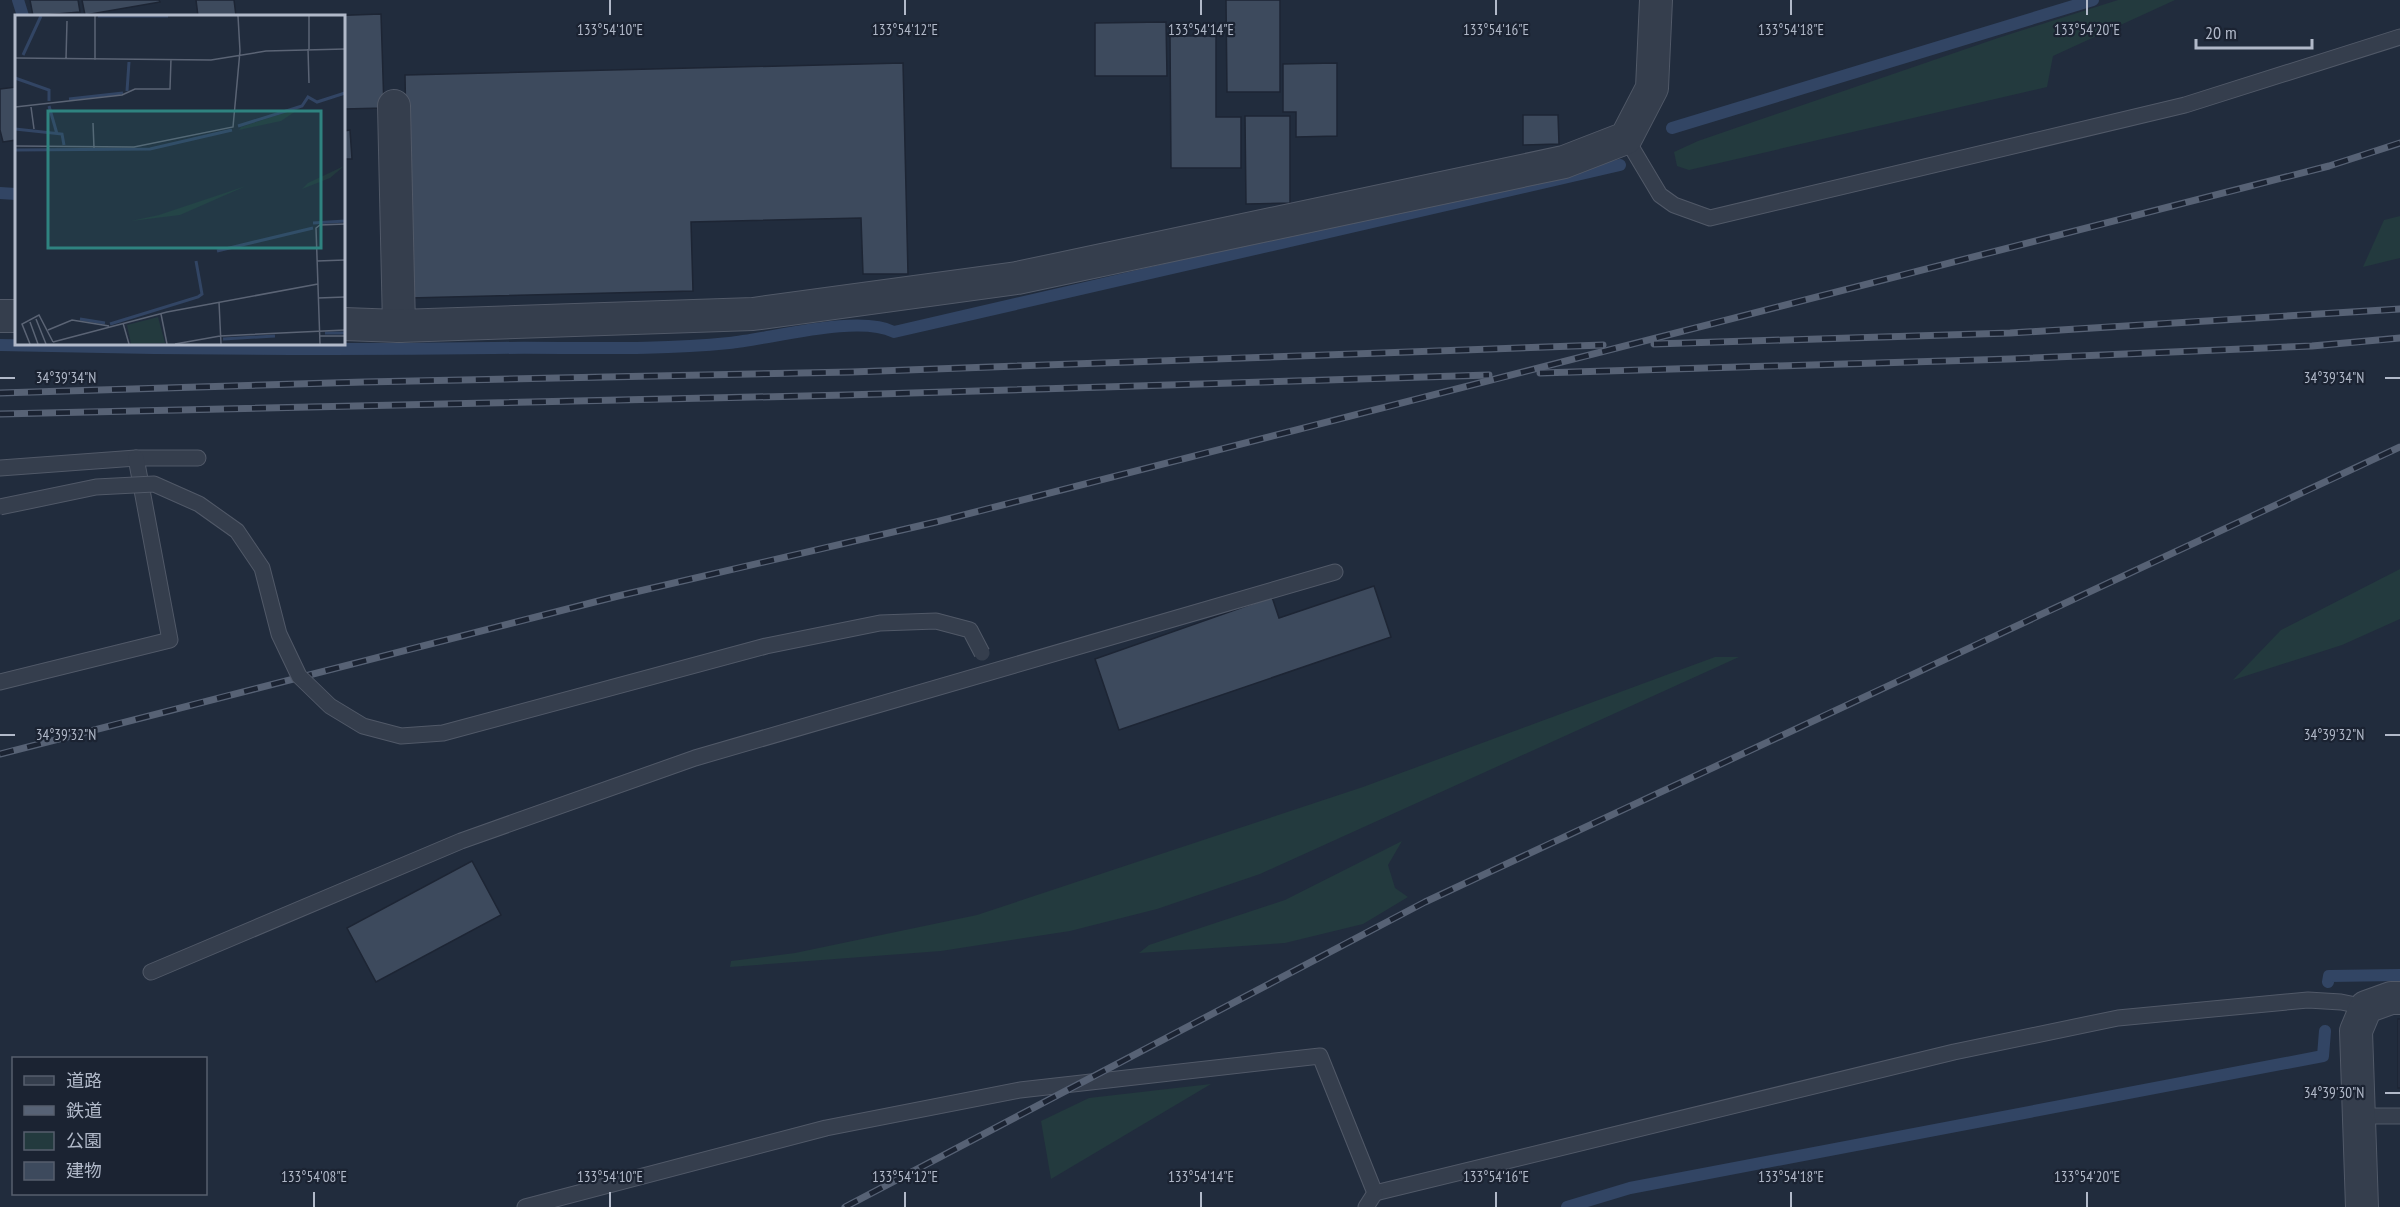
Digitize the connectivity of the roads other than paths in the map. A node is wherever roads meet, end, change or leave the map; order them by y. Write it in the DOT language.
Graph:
graph roads {
  1 [pos="1656,0"];
  2 [pos="2400,37"];
  3 [pos="394,106"];
  4 [pos="1626,138"];
  5 [pos="345,324"];
  6 [pos="399,326"];
  7 [pos="136,458"];
  8 [pos="198,458"];
  9 [pos="0,468"];
  10 [pos="0,507"];
  11 [pos="1335,572"];
  12 [pos="986,673"];
  13 [pos="0,682"];
  14 [pos="150,972"];
  15 [pos="2400,998"];
  16 [pos="2366,1007"];
  17 [pos="2359,1116"];
  18 [pos="2400,1116"];
  19 [pos="1375,1193"];
  20 [pos="525,1207"];
  21 [pos="1366,1207"];
  22 [pos="2362,1207"];
  1 -- 4 [label="street"];
  2 -- 4 [label="lane"];
  3 -- 6 [label="street"];
  4 -- 6 [label="street"];
  5 -- 6 [label="street"];
  7 -- 8 [label="lane"];
  7 -- 9 [label="lane"];
  7 -- 13 [label="lane"];
  10 -- 12 [label="lane, bridge"];
  11 -- 12 [label="lane"];
  12 -- 14 [label="lane"];
  15 -- 16 [label="street"];
  16 -- 17 [label="street"];
  16 -- 19 [label="lane"];
  17 -- 18 [label="lane"];
  17 -- 22 [label="street"];
  19 -- 20 [label="lane"];
  19 -- 21 [label="lane"];
}
